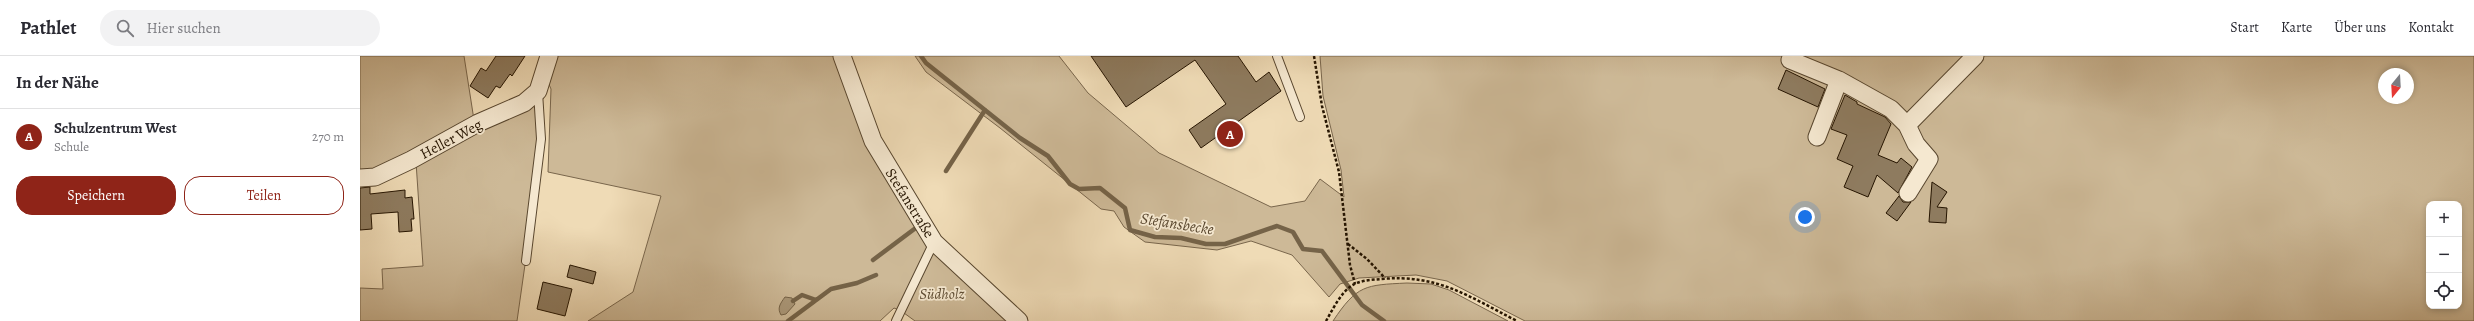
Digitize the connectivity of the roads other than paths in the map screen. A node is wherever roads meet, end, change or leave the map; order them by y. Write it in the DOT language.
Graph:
graph roads {
  1 [pos="549,56"];
  2 [pos="842,56"];
  3 [pos="1277,56"];
  4 [pos="1975,56"];
  5 [pos="1790,60"];
  6 [pos="1839,80"];
  7 [pos="538,91"];
  8 [pos="1300,117"];
  9 [pos="1907,125"];
  10 [pos="1818,137"];
  11 [pos="360,178"];
  12 [pos="1908,193"];
  13 [pos="934,242"];
  14 [pos="526,261"];
  15 [pos="896,321"];
  16 [pos="1020,321"];
  1 -- 7 [label="street"];
  2 -- 13 [label="street, Stefanstraße"];
  3 -- 8 [label="lane"];
  4 -- 9 [label="street"];
  5 -- 6 [label="street"];
  6 -- 9 [label="street"];
  6 -- 10 [label="street"];
  7 -- 11 [label="street, Heller Weg"];
  7 -- 14 [label="lane"];
  9 -- 12 [label="street"];
  13 -- 15 [label="lane"];
  13 -- 16 [label="street, Stefanstraße"];
}
